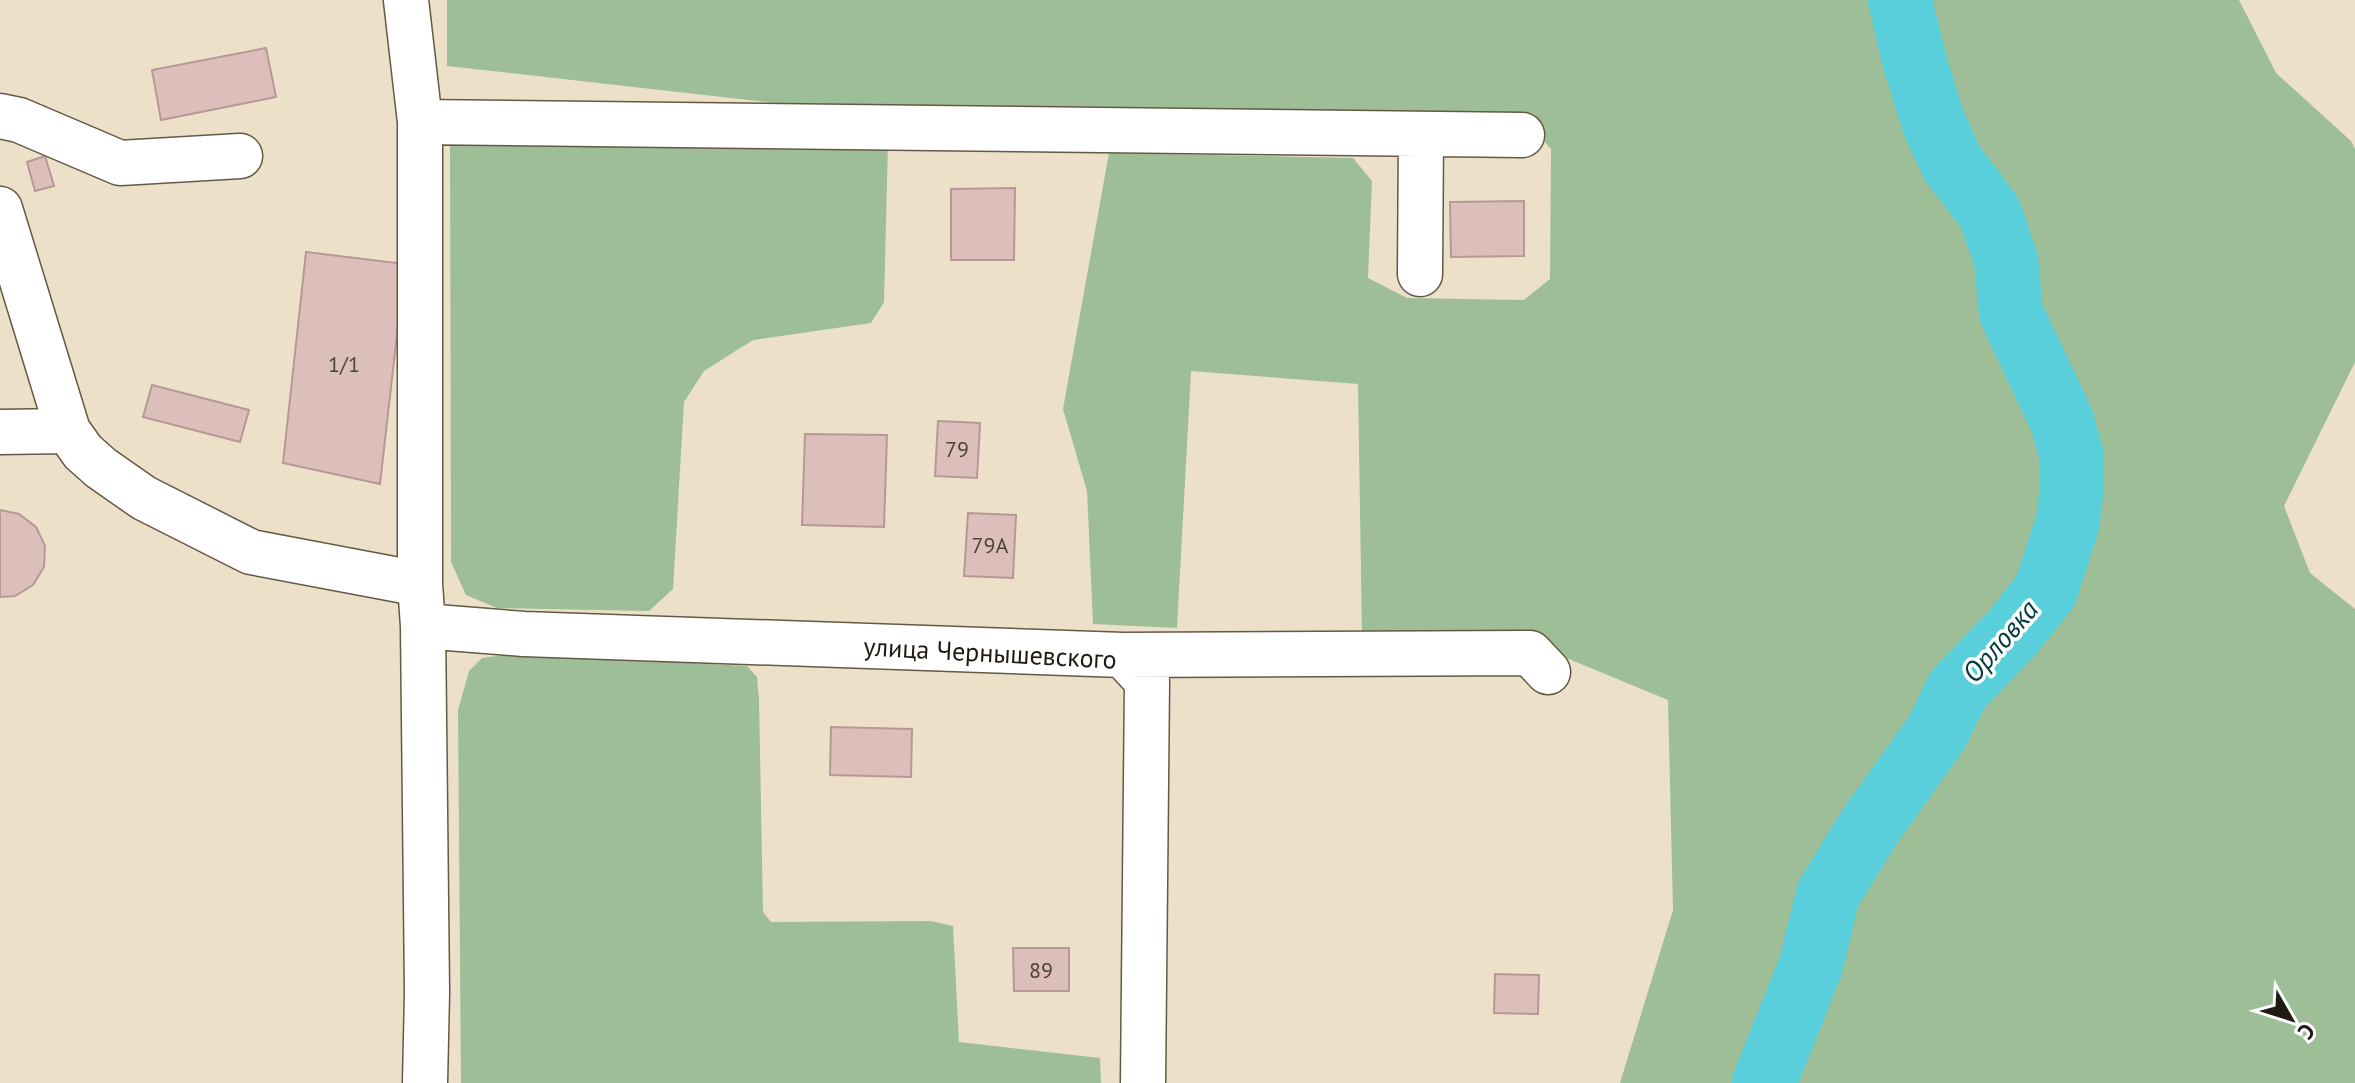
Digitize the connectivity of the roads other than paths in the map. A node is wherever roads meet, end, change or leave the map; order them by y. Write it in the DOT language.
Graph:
graph roads {
  1 [pos="406,0"];
  2 [pos="0,116"];
  3 [pos="420,122"];
  4 [pos="1421,134"];
  5 [pos="1522,135"];
  6 [pos="240,156"];
  7 [pos="0,209"];
  8 [pos="1420,274"];
  9 [pos="68,431"];
  10 [pos="0,432"];
  11 [pos="421,605"];
  12 [pos="1123,655"];
  13 [pos="1548,672"];
  14 [pos="425,1083"];
  15 [pos="1143,1083"];
  1 -- 3 [label="street"];
  2 -- 6 [label="street"];
  3 -- 4 [label="street"];
  3 -- 11 [label="street"];
  4 -- 5 [label="street"];
  4 -- 8 [label="street"];
  7 -- 9 [label="street"];
  9 -- 10 [label="street"];
  9 -- 11 [label="street, улица Чернышевского"];
  11 -- 12 [label="street, улица Чернышевского"];
  11 -- 14 [label="street"];
  12 -- 13 [label="street"];
  12 -- 15 [label="street, улица Чернышевского"];
}
